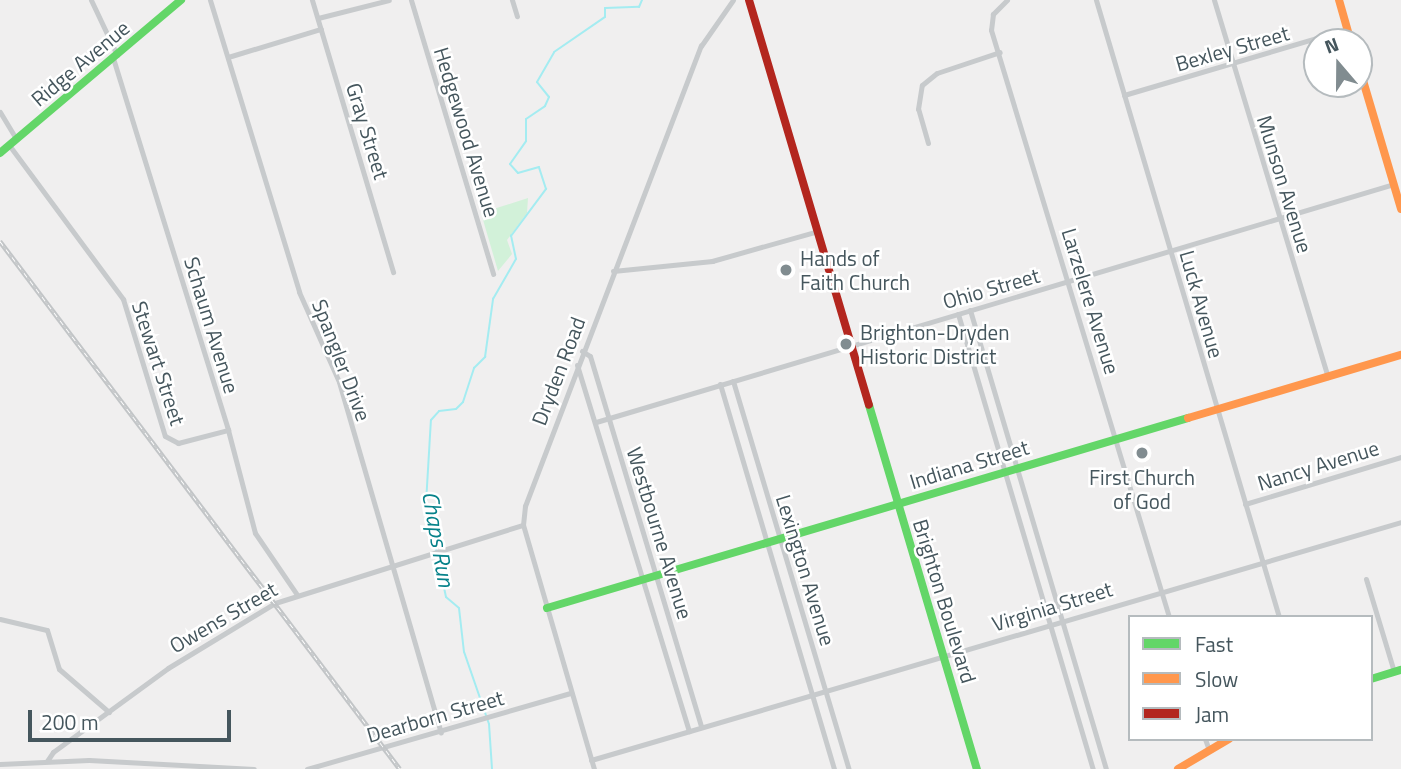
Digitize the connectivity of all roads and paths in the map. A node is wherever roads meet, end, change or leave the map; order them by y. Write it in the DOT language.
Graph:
graph roads {
  1 [pos="91,0"];
  2 [pos="181,0"];
  3 [pos="210,0"];
  4 [pos="312,0"];
  5 [pos="388,0"];
  6 [pos="411,0"];
  7 [pos="512,0"];
  8 [pos="733,0"];
  9 [pos="749,0"];
  10 [pos="1007,0"];
  11 [pos="1096,0"];
  12 [pos="1214,0"];
  13 [pos="1339,0"];
  14 [pos="517,16"];
  15 [pos="318,18"];
  16 [pos="1348,28"];
  17 [pos="321,29"];
  18 [pos="1303,43"];
  19 [pos="1000,52"];
  20 [pos="115,57"];
  21 [pos="228,57"];
  22 [pos="1233,64"];
  23 [pos="1124,95"];
  24 [pos="1368,98"];
  25 [pos="0,112"];
  26 [pos="16,139"];
  27 [pos="928,143"];
  28 [pos="9,145"];
  29 [pos="0,153"];
  30 [pos="1394,184"];
  31 [pos="1401,209"];
  32 [pos="1279,218"];
  33 [pos="818,231"];
  34 [pos="1170,251"];
  35 [pos="613,271"];
  36 [pos="393,272"];
  37 [pos="493,274"];
  38 [pos="1069,281"];
  39 [pos="970,310"];
  40 [pos="958,314"];
  41 [pos="851,345"];
  42 [pos="582,351"];
  43 [pos="1401,355"];
  44 [pos="577,365"];
  45 [pos="1328,377"];
  46 [pos="733,381"];
  47 [pos="720,384"];
  48 [pos="1217,410"];
  49 [pos="609,418"];
  50 [pos="596,422"];
  51 [pos="228,430"];
  52 [pos="1115,439"];
  53 [pos="1401,457"];
  54 [pos="1016,468"];
  55 [pos="1005,472"];
  56 [pos="898,504"];
  57 [pos="1245,504"];
  58 [pos="1401,522"];
  59 [pos="523,526"];
  60 [pos="780,539"];
  61 [pos="766,543"];
  62 [pos="1263,562"];
  63 [pos="391,565"];
  64 [pos="656,575"];
  65 [pos="643,579"];
  66 [pos="1366,579"];
  67 [pos="1161,591"];
  68 [pos="296,593"];
  69 [pos="547,608"];
  70 [pos="1168,615"];
  71 [pos="1278,615"];
  72 [pos="0,619"];
  73 [pos="1062,620"];
  74 [pos="1049,623"];
  75 [pos="943,655"];
  76 [pos="1398,671"];
  77 [pos="1373,679"];
  78 [pos="825,691"];
  79 [pos="571,693"];
  80 [pos="812,695"];
  81 [pos="109,712"];
  82 [pos="701,727"];
  83 [pos="689,731"];
  84 [pos="441,732"];
  85 [pos="1206,741"];
  86 [pos="1225,741"];
  87 [pos="1209,750"];
  88 [pos="591,760"];
  89 [pos="47,761"];
  90 [pos="0,764"];
  91 [pos="254,769"];
  92 [pos="307,769"];
  93 [pos="594,769"];
  94 [pos="834,769"];
  95 [pos="849,769"];
  96 [pos="977,769"];
  97 [pos="1093,769"];
  98 [pos="1106,769"];
  99 [pos="1178,769"];
  1 -- 20 [label="street, Schaum Avenue"];
  2 -- 20 [label="street, Ridge Avenue"];
  3 -- 21 [label="street, Spangler Drive"];
  4 -- 15 [label="street, Gray Street"];
  5 -- 15 [label="street"];
  6 -- 37 [label="street, Hedgewood Avenue"];
  7 -- 14 [label="street"];
  8 -- 35 [label="street, Dryden Road"];
  9 -- 33 [label="street, Brighton Boulevard"];
  10 -- 19 [label="street, Larzelere Avenue"];
  11 -- 23 [label="street, Luck Avenue"];
  12 -- 22 [label="street, Munson Avenue"];
  13 -- 16 [label="street"];
  15 -- 17 [label="street, Gray Street"];
  17 -- 21 [label="street"];
  17 -- 36 [label="street, Gray Street"];
  18 -- 22 [label="street, Bexley Street"];
  19 -- 27 [label="street"];
  19 -- 38 [label="street, Larzelere Avenue"];
  20 -- 26 [label="street, Ridge Avenue"];
  20 -- 51 [label="street, Schaum Avenue"];
  21 -- 63 [label="street, Spangler Drive"];
  22 -- 23 [label="street, Bexley Street"];
  22 -- 32 [label="street, Munson Avenue"];
  23 -- 34 [label="street, Luck Avenue"];
  24 -- 30 [label="street"];
  25 -- 26 [label="street"];
  26 -- 28 [label="street, Ridge Avenue"];
  28 -- 29 [label="street, Ridge Avenue"];
  28 -- 51 [label="street, Stewart Street"];
  30 -- 31 [label="street"];
  30 -- 32 [label="street, Ohio Street"];
  32 -- 34 [label="street, Ohio Street"];
  32 -- 45 [label="street, Munson Avenue"];
  33 -- 35 [label="street"];
  33 -- 41 [label="street, Brighton Boulevard"];
  34 -- 38 [label="street, Ohio Street"];
  34 -- 48 [label="street, Luck Avenue"];
  35 -- 42 [label="street, Dryden Road"];
  38 -- 39 [label="street, Ohio Street"];
  38 -- 52 [label="street, Larzelere Avenue"];
  39 -- 40 [label="street, Ohio Street"];
  39 -- 54 [label="street"];
  40 -- 41 [label="street, Ohio Street"];
  40 -- 55 [label="street"];
  41 -- 46 [label="street, Ohio Street"];
  41 -- 56 [label="street, Brighton Boulevard"];
  42 -- 44 [label="street, Dryden Road"];
  42 -- 49 [label="street, Westbourne Avenue"];
  43 -- 45 [label="street, Indiana Street"];
  44 -- 50 [label="street, Westbourne Avenue"];
  44 -- 59 [label="street, Dryden Road"];
  45 -- 48 [label="street, Indiana Street"];
  46 -- 47 [label="street, Ohio Street"];
  46 -- 60 [label="street, Lexington Avenue"];
  47 -- 49 [label="street, Ohio Street"];
  47 -- 61 [label="street, Lexington Avenue"];
  48 -- 52 [label="street, Indiana Street"];
  48 -- 57 [label="street, Luck Avenue"];
  49 -- 50 [label="street, Ohio Street"];
  49 -- 64 [label="street, Westbourne Avenue"];
  50 -- 65 [label="street, Westbourne Avenue"];
  51 -- 68 [label="street, Schaum Avenue"];
  52 -- 54 [label="street, Indiana Street"];
  52 -- 67 [label="street, Larzelere Avenue"];
  53 -- 57 [label="street, Nancy Avenue"];
  54 -- 55 [label="street, Indiana Street"];
  54 -- 73 [label="street"];
  55 -- 56 [label="street, Indiana Street"];
  55 -- 74 [label="street"];
  56 -- 60 [label="street, Indiana Street"];
  56 -- 75 [label="street, Brighton Boulevard"];
  57 -- 62 [label="street, Luck Avenue"];
  58 -- 62 [label="street, Virginia Street"];
  59 -- 63 [label="street, Owens Street"];
  59 -- 69 [label="street, Dryden Road"];
  60 -- 61 [label="street, Indiana Street"];
  60 -- 78 [label="street, Lexington Avenue"];
  61 -- 64 [label="street, Indiana Street"];
  61 -- 80 [label="street, Lexington Avenue"];
  62 -- 67 [label="street, Virginia Street"];
  62 -- 71 [label="street, Luck Avenue"];
  63 -- 68 [label="street, Owens Street"];
  63 -- 84 [label="street, Spangler Drive"];
  64 -- 65 [label="street, Indiana Street"];
  64 -- 82 [label="street, Westbourne Avenue"];
  65 -- 69 [label="street, Indiana Street"];
  65 -- 83 [label="street, Westbourne Avenue"];
  66 -- 76 [label="street"];
  67 -- 70 [label="street, Larzelere Avenue"];
  67 -- 73 [label="street, Virginia Street"];
  68 -- 81 [label="street, Owens Street"];
  69 -- 79 [label="street, Dryden Road"];
  72 -- 81 [label="street"];
  73 -- 74 [label="street, Virginia Street"];
  73 -- 98 [label="street"];
  74 -- 75 [label="street, Virginia Street"];
  74 -- 97 [label="street"];
  75 -- 78 [label="street, Virginia Street"];
  75 -- 96 [label="street, Brighton Boulevard"];
  76 -- 77 [label="street"];
  78 -- 80 [label="street, Virginia Street"];
  78 -- 95 [label="street, Lexington Avenue"];
  79 -- 84 [label="street, Dearborn Street"];
  79 -- 88 [label="street, Dryden Road"];
  80 -- 82 [label="street, Virginia Street"];
  80 -- 94 [label="street, Lexington Avenue"];
  81 -- 89 [label="street, Owens Street"];
  82 -- 83 [label="street, Virginia Street"];
  83 -- 88 [label="street, Virginia Street"];
  84 -- 92 [label="street, Dearborn Street"];
  85 -- 87 [label="street"];
  86 -- 87 [label="street"];
  87 -- 99 [label="street"];
  88 -- 93 [label="street, Dryden Road"];
  89 -- 90 [label="street"];
  89 -- 91 [label="street"];
}
